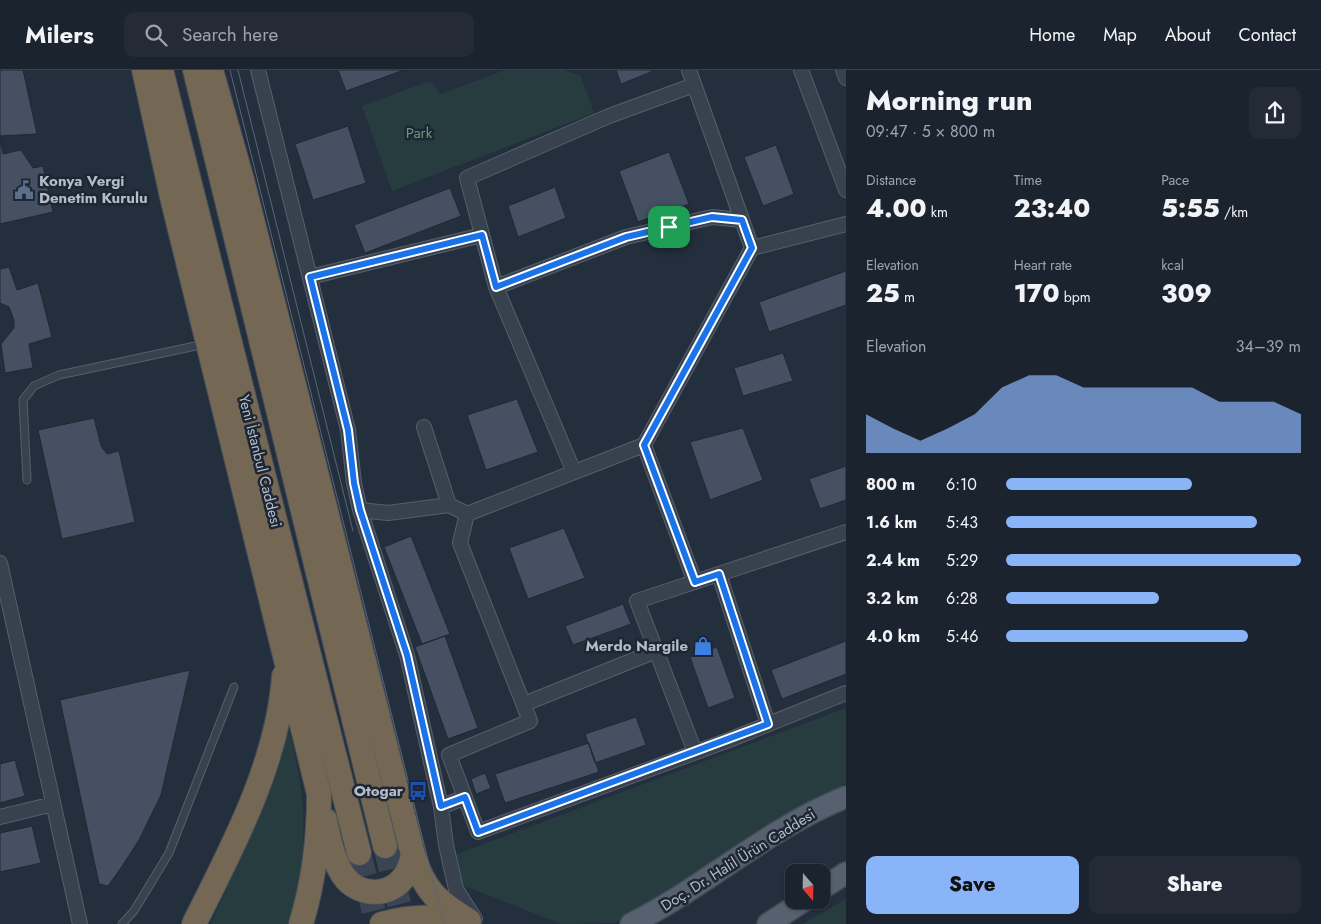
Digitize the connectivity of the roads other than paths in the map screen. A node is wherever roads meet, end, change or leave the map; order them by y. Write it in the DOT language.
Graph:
graph roads {
  1 [pos="144,70"];
  2 [pos="161,70"];
  3 [pos="195,70"];
  4 [pos="211,70"];
  5 [pos="258,70"];
  6 [pos="689,70"];
  7 [pos="801,70"];
  8 [pos="843,70"];
  9 [pos="846,78"];
  10 [pos="694,85"];
  11 [pos="846,190"];
  12 [pos="742,220"];
  13 [pos="846,224"];
  14 [pos="482,235"];
  15 [pos="752,248"];
  16 [pos="310,277"];
  17 [pos="496,287"];
  18 [pos="208,343"];
  19 [pos="424,427"];
  20 [pos="644,445"];
  21 [pos="574,472"];
  22 [pos="27,480"];
  23 [pos="449,505"];
  24 [pos="360,510"];
  25 [pos="467,514"];
  26 [pos="846,532"];
  27 [pos="0,563"];
  28 [pos="719,574"];
  29 [pos="695,582"];
  30 [pos="656,651"];
  31 [pos="284,652"];
  32 [pos="234,687"];
  33 [pos="846,693"];
  34 [pos="524,704"];
  35 [pos="768,724"];
  36 [pos="696,752"];
  37 [pos="319,794"];
  38 [pos="465,797"];
  39 [pos="846,797"];
  40 [pos="53,804"];
  41 [pos="441,806"];
  42 [pos="0,816"];
  43 [pos="385,846"];
  44 [pos="359,853"];
  45 [pos="413,855"];
  46 [pos="846,874"];
  47 [pos="830,884"];
  48 [pos="791,909"];
  49 [pos="476,923"];
  50 [pos="80,924"];
  51 [pos="122,924"];
  52 [pos="194,924"];
  53 [pos="301,924"];
  54 [pos="382,924"];
  55 [pos="631,924"];
  56 [pos="768,924"];
  1 -- 18 [label="highway"];
  2 -- 44 [label="highway, Yeni İstanbul Caddesi"];
  3 -- 43 [label="highway"];
  4 -- 45 [label="highway"];
  5 -- 16 [label="street"];
  6 -- 10 [label="street"];
  7 -- 11 [label="street"];
  8 -- 9 [label="street"];
  10 -- 12 [label="street"];
  10 -- 14 [label="street"];
  12 -- 15 [label="street"];
  12 -- 17 [label="street"];
  13 -- 15 [label="street"];
  14 -- 16 [label="street"];
  14 -- 17 [label="street"];
  15 -- 20 [label="street"];
  16 -- 24 [label="street"];
  17 -- 21 [label="street"];
  18 -- 22 [label="lane"];
  18 -- 31 [label="highway"];
  19 -- 23 [label="street"];
  20 -- 21 [label="street"];
  20 -- 29 [label="street"];
  21 -- 25 [label="street"];
  23 -- 24 [label="street"];
  23 -- 25 [label="street"];
  24 -- 41 [label="street"];
  25 -- 34 [label="street"];
  26 -- 28 [label="street"];
  27 -- 40 [label="street"];
  28 -- 29 [label="street"];
  28 -- 35 [label="street"];
  29 -- 30 [label="street"];
  30 -- 34 [label="street"];
  30 -- 36 [label="street"];
  31 -- 37 [label="highway"];
  31 -- 52 [label="highway"];
  32 -- 51 [label="lane"];
  33 -- 35 [label="street"];
  34 -- 38 [label="street"];
  35 -- 36 [label="street"];
  36 -- 38 [label="street"];
  37 -- 45 [label="highway"];
  37 -- 53 [label="highway"];
  38 -- 41 [label="street"];
  39 -- 55 [label="main road, Doç. Dr. Halil Ürün Caddesi"];
  40 -- 42 [label="street"];
  40 -- 50 [label="street"];
  41 -- 49 [label="street"];
  45 -- 49 [label="highway"];
  46 -- 47 [label="main road"];
  48 -- 56 [label="main road"];
  49 -- 54 [label="highway"];
}
